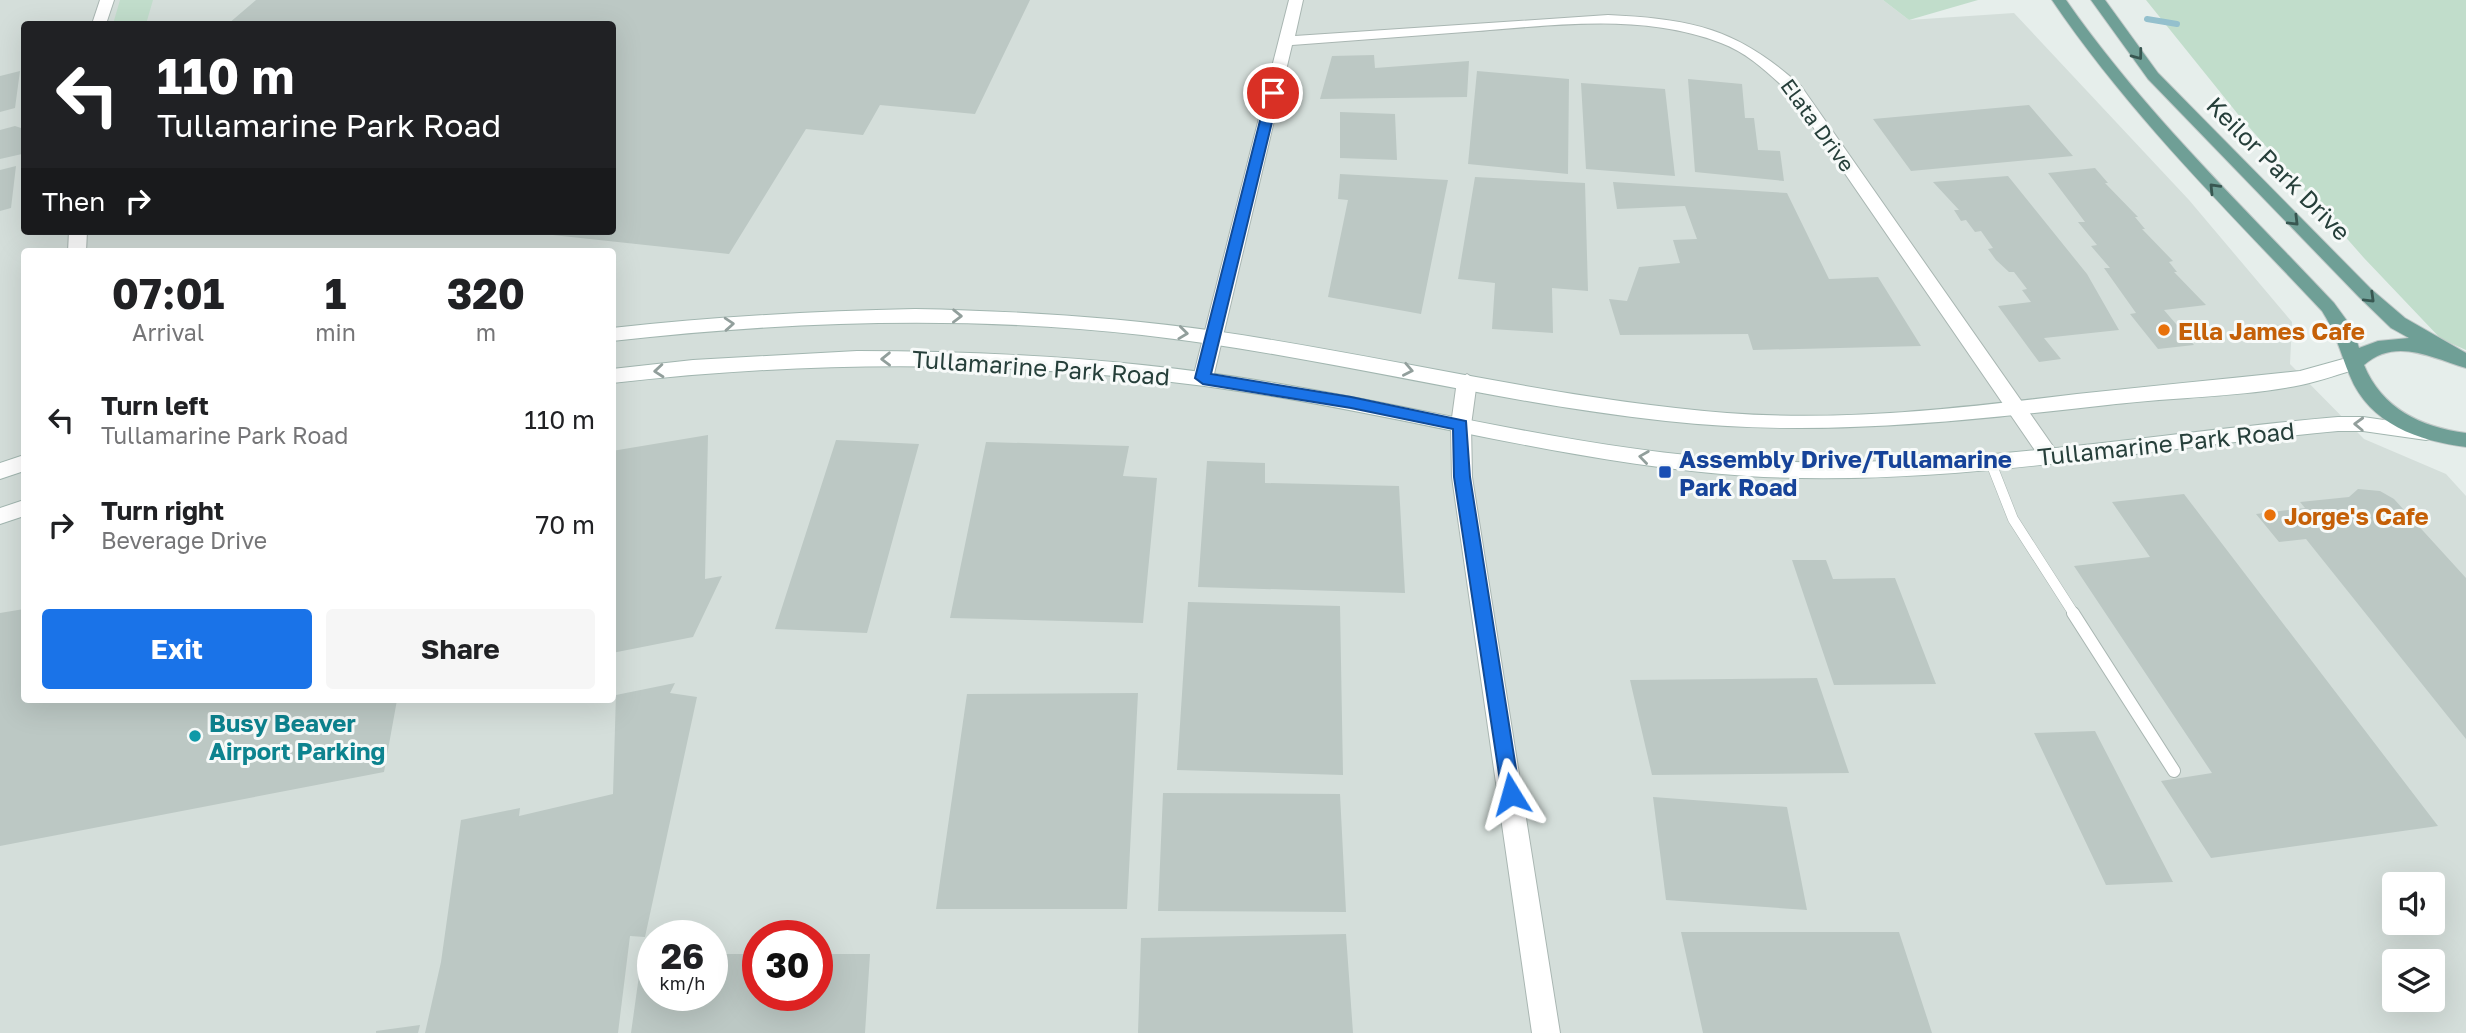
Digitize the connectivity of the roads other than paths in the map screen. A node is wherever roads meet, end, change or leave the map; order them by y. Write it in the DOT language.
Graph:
graph roads {
  1 [pos="107,0"];
  2 [pos="1296,0"];
  3 [pos="2059,0"];
  4 [pos="2098,0"];
  5 [pos="100,21"];
  6 [pos="1286,41"];
  7 [pos="616,335"];
  8 [pos="1213,337"];
  9 [pos="2459,357"];
  10 [pos="2354,362"];
  11 [pos="616,376"];
  12 [pos="1203,378"];
  13 [pos="1467,382"];
  14 [pos="2017,409"];
  15 [pos="1461,425"];
  16 [pos="2428,434"];
  17 [pos="2466,440"];
  18 [pos="2050,457"];
  19 [pos="2466,458"];
  20 [pos="1991,463"];
  21 [pos="21,464"];
  22 [pos="0,471"];
  23 [pos="21,509"];
  24 [pos="0,516"];
  25 [pos="2174,771"];
  26 [pos="1546,1033"];
  1 -- 5 [label="street"];
  2 -- 6 [label="street"];
  10 -- 3 [label="main road, one-way"];
  4 -- 9 [label="main road, Keilor Park Drive, one-way"];
  6 -- 8 [label="street"];
  6 -- 14 [label="street, Elata Drive"];
  7 -- 8 [label="street, Tullamarine Park Road, one-way"];
  8 -- 12 [label="street"];
  8 -- 13 [label="street, Tullamarine Park Road, one-way"];
  9 -- 10 [label="main road"];
  10 -- 14 [label="street, Tullamarine Park Road"];
  10 -- 16 [label="main road"];
  12 -- 11 [label="street, Tullamarine Park Road, one-way"];
  12 -- 15 [label="street, Tullamarine Park Road"];
  13 -- 14 [label="street, Tullamarine Park Road"];
  13 -- 15 [label="street"];
  14 -- 18 [label="street, Elata Drive"];
  20 -- 15 [label="street, Tullamarine Park Road, one-way"];
  15 -- 26 [label="street"];
  16 -- 17 [label="main road"];
  16 -- 18 [label="street, Tullamarine Park Road, one-way"];
  16 -- 19 [label="main road"];
  18 -- 20 [label="street, Tullamarine Park Road"];
  20 -- 25 [label="lane"];
  21 -- 22 [label="street"];
  23 -- 24 [label="street"];
}
